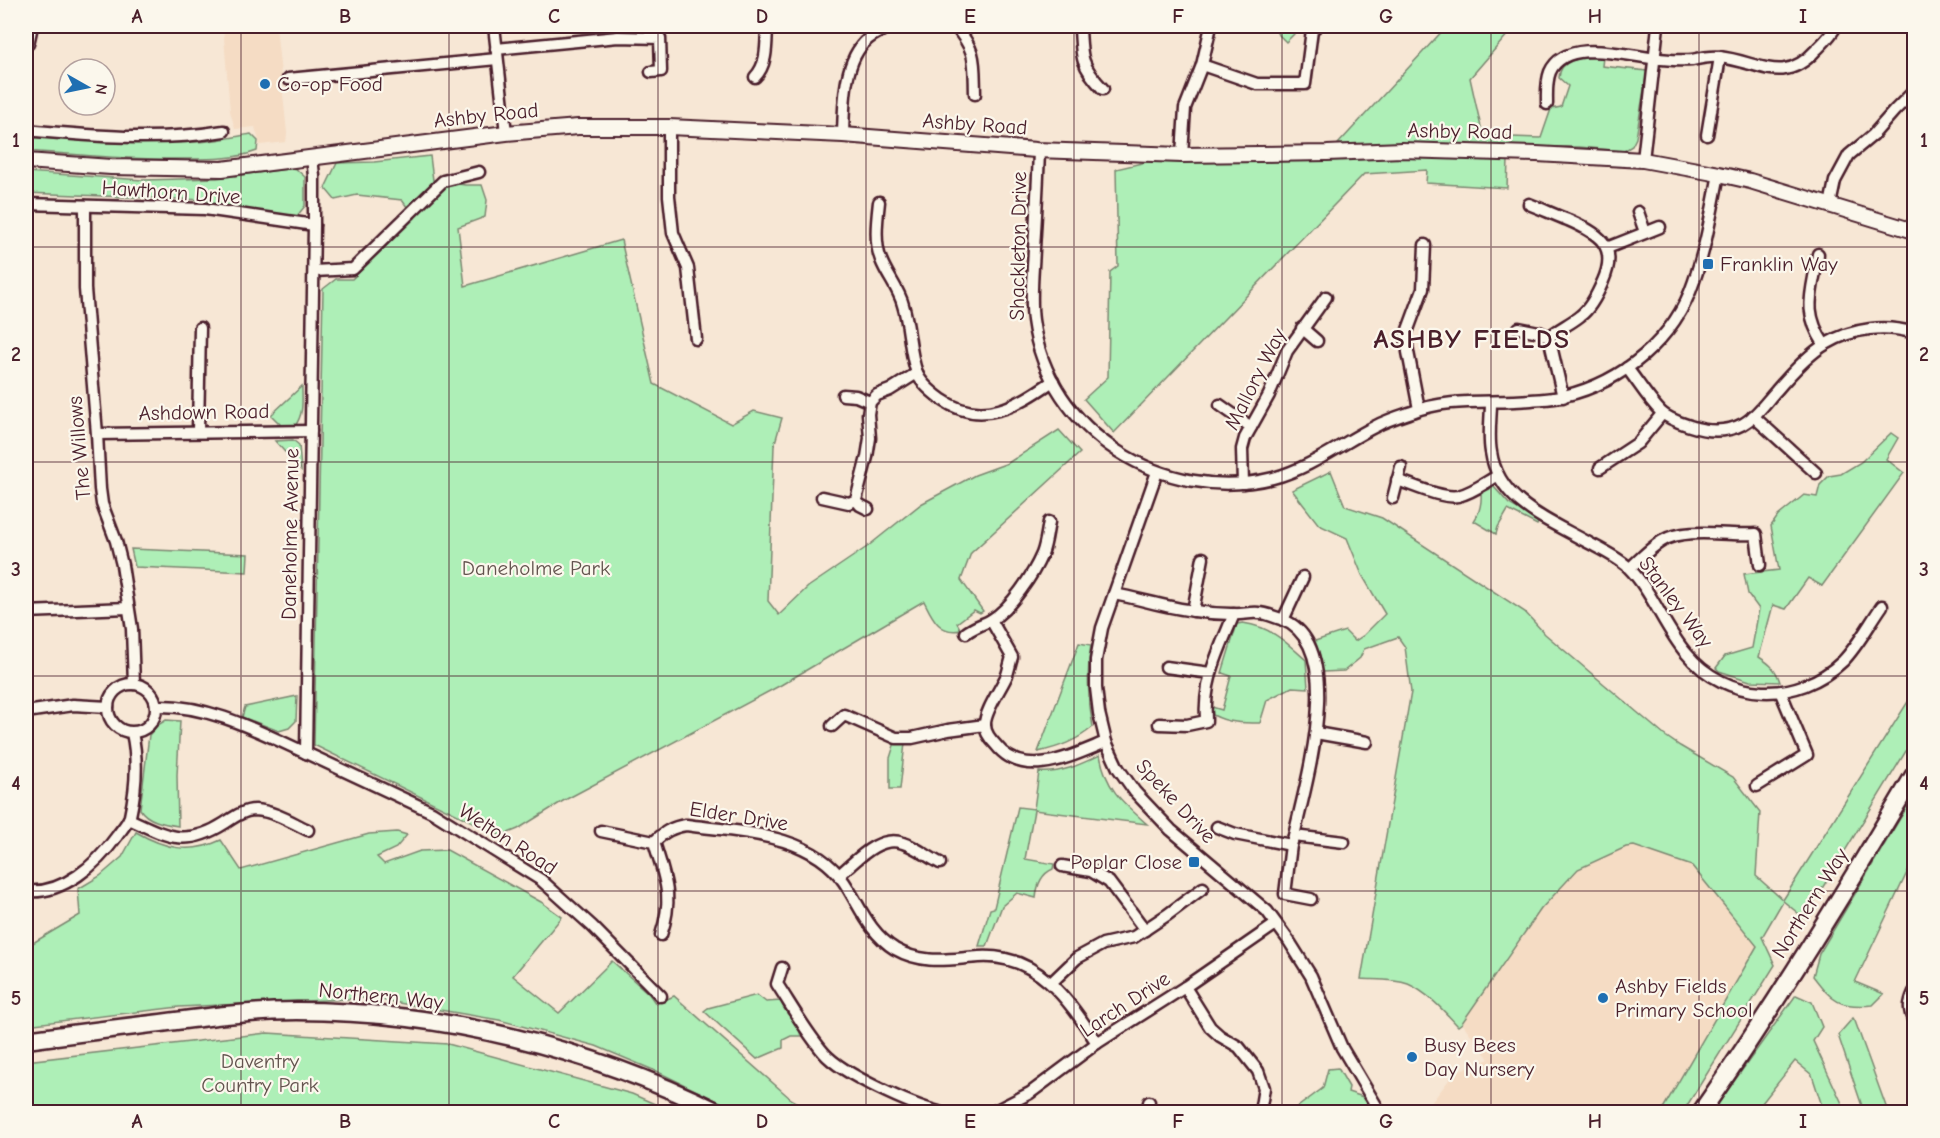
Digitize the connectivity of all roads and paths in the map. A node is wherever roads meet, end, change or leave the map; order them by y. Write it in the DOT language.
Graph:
graph roads {
  1 [pos="32,26"];
  2 [pos="494,26"];
  3 [pos="767,26"];
  4 [pos="893,26"];
  5 [pos="955,26"];
  6 [pos="1080,26"];
  7 [pos="1211,26"];
  8 [pos="1317,26"];
  9 [pos="1658,26"];
  10 [pos="1836,26"];
  11 [pos="879,28"];
  12 [pos="28,44"];
  13 [pos="497,54"];
  14 [pos="1720,57"];
  15 [pos="1654,58"];
  16 [pos="1202,65"];
  17 [pos="651,72"];
  18 [pos="755,77"];
  19 [pos="288,79"];
  20 [pos="1103,89"];
  21 [pos="1914,91"];
  22 [pos="975,94"];
  23 [pos="1547,104"];
  24 [pos="669,128"];
  25 [pos="26,130"];
  26 [pos="224,131"];
  27 [pos="506,133"];
  28 [pos="843,135"];
  29 [pos="1707,135"];
  30 [pos="1039,150"];
  31 [pos="1182,154"];
  32 [pos="312,157"];
  33 [pos="1643,160"];
  34 [pos="26,161"];
  35 [pos="479,172"];
  36 [pos="1719,174"];
  37 [pos="879,202"];
  38 [pos="26,204"];
  39 [pos="1529,204"];
  40 [pos="1830,204"];
  41 [pos="85,206"];
  42 [pos="1638,212"];
  43 [pos="314,225"];
  44 [pos="1659,227"];
  45 [pos="1914,231"];
  46 [pos="1645,232"];
  47 [pos="1425,244"];
  48 [pos="1607,248"];
  49 [pos="1818,254"];
  50 [pos="314,271"];
  51 [pos="1326,297"];
  52 [pos="200,328"];
  53 [pos="1302,328"];
  54 [pos="1519,328"];
  55 [pos="1914,333"];
  56 [pos="1549,337"];
  57 [pos="696,339"];
  58 [pos="1317,340"];
  59 [pos="1824,344"];
  60 [pos="1627,368"];
  61 [pos="917,373"];
  62 [pos="1053,381"];
  63 [pos="843,395"];
  64 [pos="1563,396"];
  65 [pos="870,402"];
  66 [pos="1491,402"];
  67 [pos="1220,405"];
  68 [pos="1419,409"];
  69 [pos="1662,414"];
  70 [pos="1753,416"];
  71 [pos="1251,427"];
  72 [pos="198,431"];
  73 [pos="311,431"];
  74 [pos="97,434"];
  75 [pos="1401,467"];
  76 [pos="1600,468"];
  77 [pos="1157,472"];
  78 [pos="1816,472"];
  79 [pos="1497,476"];
  80 [pos="1397,480"];
  81 [pos="1243,483"];
  82 [pos="822,497"];
  83 [pos="1393,498"];
  84 [pos="856,500"];
  85 [pos="868,509"];
  86 [pos="1049,522"];
  87 [pos="1203,558"];
  88 [pos="1760,565"];
  89 [pos="1630,568"];
  90 [pos="1303,577"];
  91 [pos="1114,594"];
  92 [pos="1882,606"];
  93 [pos="128,608"];
  94 [pos="1193,611"];
  95 [pos="26,612"];
  96 [pos="1234,614"];
  97 [pos="991,620"];
  98 [pos="1283,620"];
  99 [pos="966,633"];
  100 [pos="1166,667"];
  101 [pos="1209,673"];
  102 [pos="134,684"];
  103 [pos="1781,693"];
  104 [pos="156,706"];
  105 [pos="108,707"];
  106 [pos="26,712"];
  107 [pos="1159,724"];
  108 [pos="985,725"];
  109 [pos="832,726"];
  110 [pos="132,733"];
  111 [pos="1316,733"];
  112 [pos="1106,742"];
  113 [pos="1367,742"];
  114 [pos="306,753"];
  115 [pos="1914,775"];
  116 [pos="1757,786"];
  117 [pos="129,819"];
  118 [pos="1217,827"];
  119 [pos="308,830"];
  120 [pos="601,831"];
  121 [pos="1293,840"];
  122 [pos="654,842"];
  123 [pos="1344,842"];
  124 [pos="940,863"];
  125 [pos="1062,866"];
  126 [pos="839,875"];
  127 [pos="1203,888"];
  128 [pos="26,891"];
  129 [pos="1311,899"];
  130 [pos="1276,924"];
  131 [pos="1144,930"];
  132 [pos="661,935"];
  133 [pos="782,968"];
  134 [pos="1052,983"];
  135 [pos="1185,987"];
  136 [pos="1914,992"];
  137 [pos="662,996"];
  138 [pos="1914,1021"];
  139 [pos="26,1040"];
  140 [pos="1097,1044"];
  141 [pos="718,1113"];
  142 [pos="939,1113"];
  143 [pos="993,1113"];
  144 [pos="1260,1113"];
  145 [pos="1380,1113"];
  146 [pos="1701,1113"];
  1 -- 12 [label="street"];
  2 -- 13 [label="street"];
  3 -- 18 [label="street"];
  4 -- 11 [label="street"];
  5 -- 22 [label="street"];
  6 -- 20 [label="street"];
  7 -- 16 [label="street"];
  8 -- 16 [label="street"];
  9 -- 15 [label="street"];
  10 -- 14 [label="street"];
  11 -- 28 [label="street"];
  13 -- 17 [label="street"];
  13 -- 19 [label="street"];
  13 -- 27 [label="street"];
  14 -- 15 [label="street"];
  14 -- 29 [label="street"];
  15 -- 23 [label="street"];
  15 -- 33 [label="street"];
  16 -- 31 [label="street"];
  21 -- 40 [label="street"];
  24 -- 27 [label="street, Ashby Road"];
  24 -- 28 [label="street, Ashby Road"];
  24 -- 57 [label="street"];
  25 -- 26 [label="street"];
  27 -- 32 [label="street, Ashby Road"];
  28 -- 30 [label="street, Ashby Road"];
  30 -- 31 [label="street, Ashby Road"];
  30 -- 62 [label="street, Shackleton Drive"];
  31 -- 33 [label="street, Ashby Road"];
  32 -- 34 [label="street, Ashby Road"];
  32 -- 43 [label="street, Daneholme Avenue"];
  33 -- 36 [label="street, Ashby Road"];
  35 -- 50 [label="street"];
  36 -- 40 [label="street, Ashby Road"];
  36 -- 60 [label="street, Shackleton Drive"];
  37 -- 61 [label="street"];
  38 -- 41 [label="street, Hawthorn Drive"];
  39 -- 48 [label="street"];
  40 -- 45 [label="street, Ashby Road"];
  41 -- 43 [label="street, Hawthorn Drive"];
  41 -- 74 [label="street, The Willows"];
  42 -- 46 [label="street"];
  43 -- 50 [label="street, Daneholme Avenue"];
  44 -- 46 [label="street"];
  46 -- 48 [label="street"];
  47 -- 68 [label="street"];
  48 -- 56 [label="street"];
  49 -- 59 [label="street"];
  50 -- 73 [label="street, Daneholme Avenue"];
  51 -- 53 [label="street, Mallory Way"];
  52 -- 72 [label="street"];
  53 -- 58 [label="street, Mallory Way"];
  53 -- 71 [label="street, Mallory Way"];
  54 -- 56 [label="street"];
  55 -- 59 [label="street"];
  56 -- 64 [label="street"];
  59 -- 70 [label="street"];
  60 -- 64 [label="street, Shackleton Drive"];
  60 -- 69 [label="street"];
  61 -- 62 [label="street"];
  61 -- 65 [label="street"];
  62 -- 77 [label="street, Shackleton Drive"];
  63 -- 65 [label="street"];
  64 -- 66 [label="street, Shackleton Drive"];
  65 -- 84 [label="street"];
  66 -- 68 [label="street, Shackleton Drive"];
  66 -- 79 [label="street, Stanley Way"];
  67 -- 71 [label="street"];
  68 -- 81 [label="street, Shackleton Drive"];
  69 -- 70 [label="street"];
  69 -- 76 [label="street"];
  70 -- 78 [label="street"];
  71 -- 81 [label="street, Mallory Way"];
  72 -- 73 [label="street, Ashdown Road"];
  72 -- 74 [label="street, Ashdown Road"];
  73 -- 114 [label="street, Daneholme Avenue"];
  74 -- 93 [label="street, The Willows"];
  75 -- 80 [label="street"];
  77 -- 81 [label="street, Shackleton Drive"];
  77 -- 91 [label="street, Speke Drive"];
  79 -- 80 [label="street"];
  79 -- 89 [label="street, Stanley Way"];
  80 -- 83 [label="street"];
  82 -- 84 [label="street"];
  84 -- 85 [label="street"];
  86 -- 97 [label="street"];
  87 -- 94 [label="street"];
  88 -- 89 [label="street"];
  89 -- 103 [label="street, Stanley Way"];
  90 -- 98 [label="street"];
  91 -- 94 [label="street"];
  91 -- 112 [label="street, Speke Drive"];
  92 -- 103 [label="street, Stanley Way"];
  93 -- 95 [label="street"];
  93 -- 102 [label="street, The Willows"];
  94 -- 96 [label="street"];
  96 -- 98 [label="street"];
  96 -- 101 [label="street"];
  97 -- 99 [label="street"];
  97 -- 108 [label="street"];
  98 -- 111 [label="street"];
  100 -- 101 [label="street"];
  101 -- 107 [label="street"];
  102 -- 104 [label="street"];
  102 -- 105 [label="street"];
  103 -- 116 [label="street"];
  104 -- 110 [label="street"];
  104 -- 114 [label="street"];
  105 -- 106 [label="street"];
  105 -- 110 [label="street"];
  108 -- 109 [label="street"];
  108 -- 112 [label="street"];
  110 -- 117 [label="street"];
  111 -- 113 [label="street"];
  111 -- 121 [label="street"];
  112 -- 130 [label="street, Speke Drive"];
  114 -- 137 [label="street, Welton Road"];
  115 -- 146 [label="main road, Northern Way"];
  117 -- 119 [label="street"];
  117 -- 128 [label="street"];
  118 -- 121 [label="street"];
  120 -- 122 [label="street"];
  121 -- 123 [label="street"];
  121 -- 129 [label="street"];
  122 -- 126 [label="street, Elder Drive"];
  122 -- 132 [label="street"];
  124 -- 126 [label="street"];
  125 -- 131 [label="street"];
  126 -- 134 [label="street, Elder Drive"];
  127 -- 131 [label="street"];
  130 -- 135 [label="street, Larch Drive"];
  130 -- 145 [label="street, Speke Drive"];
  131 -- 134 [label="street"];
  133 -- 142 [label="street"];
  134 -- 140 [label="street, Elder Drive"];
  135 -- 140 [label="street, Larch Drive"];
  135 -- 144 [label="street"];
  136 -- 138 [label="street"];
  139 -- 141 [label="main road, Northern Way"];
  140 -- 143 [label="street, Larch Drive"];
}
